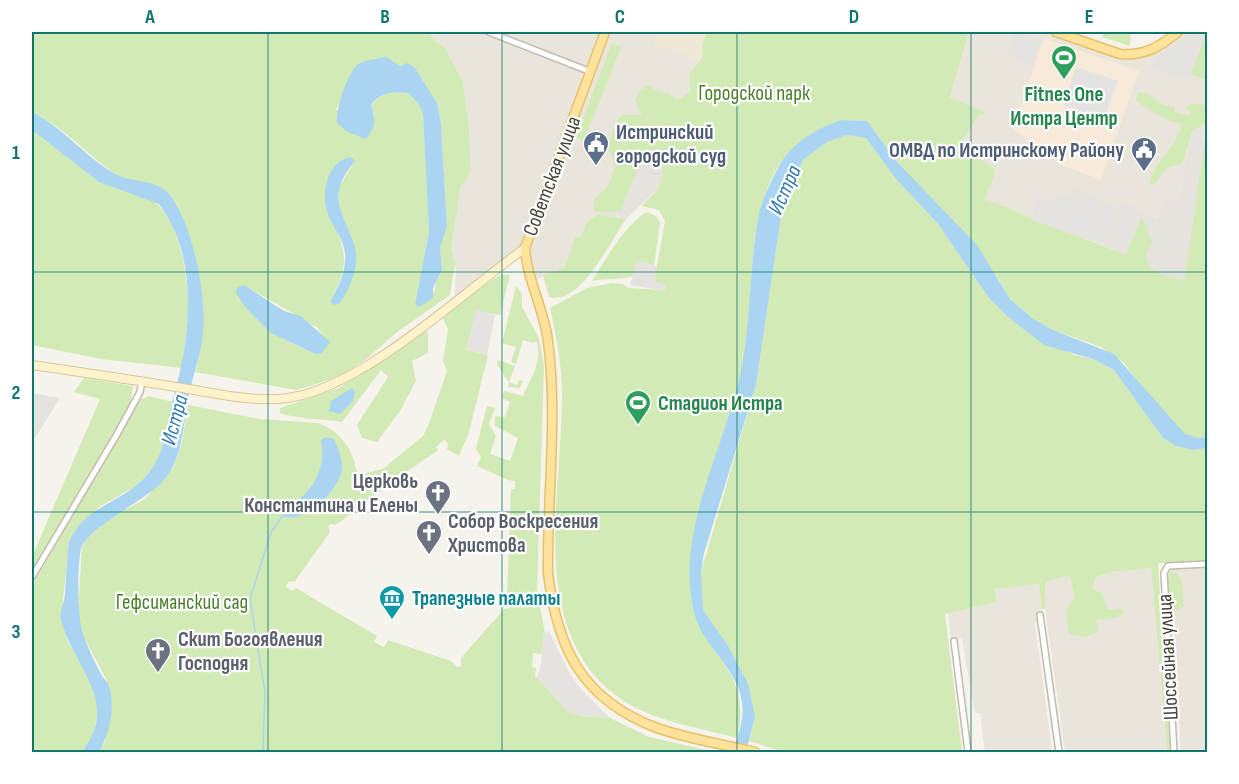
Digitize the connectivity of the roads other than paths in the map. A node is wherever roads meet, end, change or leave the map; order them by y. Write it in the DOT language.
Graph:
graph roads {
  1 [pos="489,32"];
  2 [pos="605,32"];
  3 [pos="1056,32"];
  4 [pos="1178,32"];
  5 [pos="591,72"];
  6 [pos="525,248"];
  7 [pos="32,365"];
  8 [pos="142,381"];
  9 [pos="1208,564"];
  10 [pos="32,578"];
  11 [pos="1040,615"];
  12 [pos="954,640"];
  13 [pos="755,753"];
  14 [pos="968,753"];
  15 [pos="1059,753"];
  16 [pos="1173,753"];
  1 -- 5 [label="street"];
  2 -- 5 [label="main road, Советская улица"];
  3 -- 4 [label="main road"];
  5 -- 6 [label="main road, Советская улица"];
  6 -- 8 [label="main road"];
  6 -- 13 [label="main road, Советская улица"];
  7 -- 8 [label="main road"];
  8 -- 10 [label="street"];
  9 -- 16 [label="street, Шоссейная улица"];
  11 -- 15 [label="street"];
  12 -- 14 [label="street"];
}
